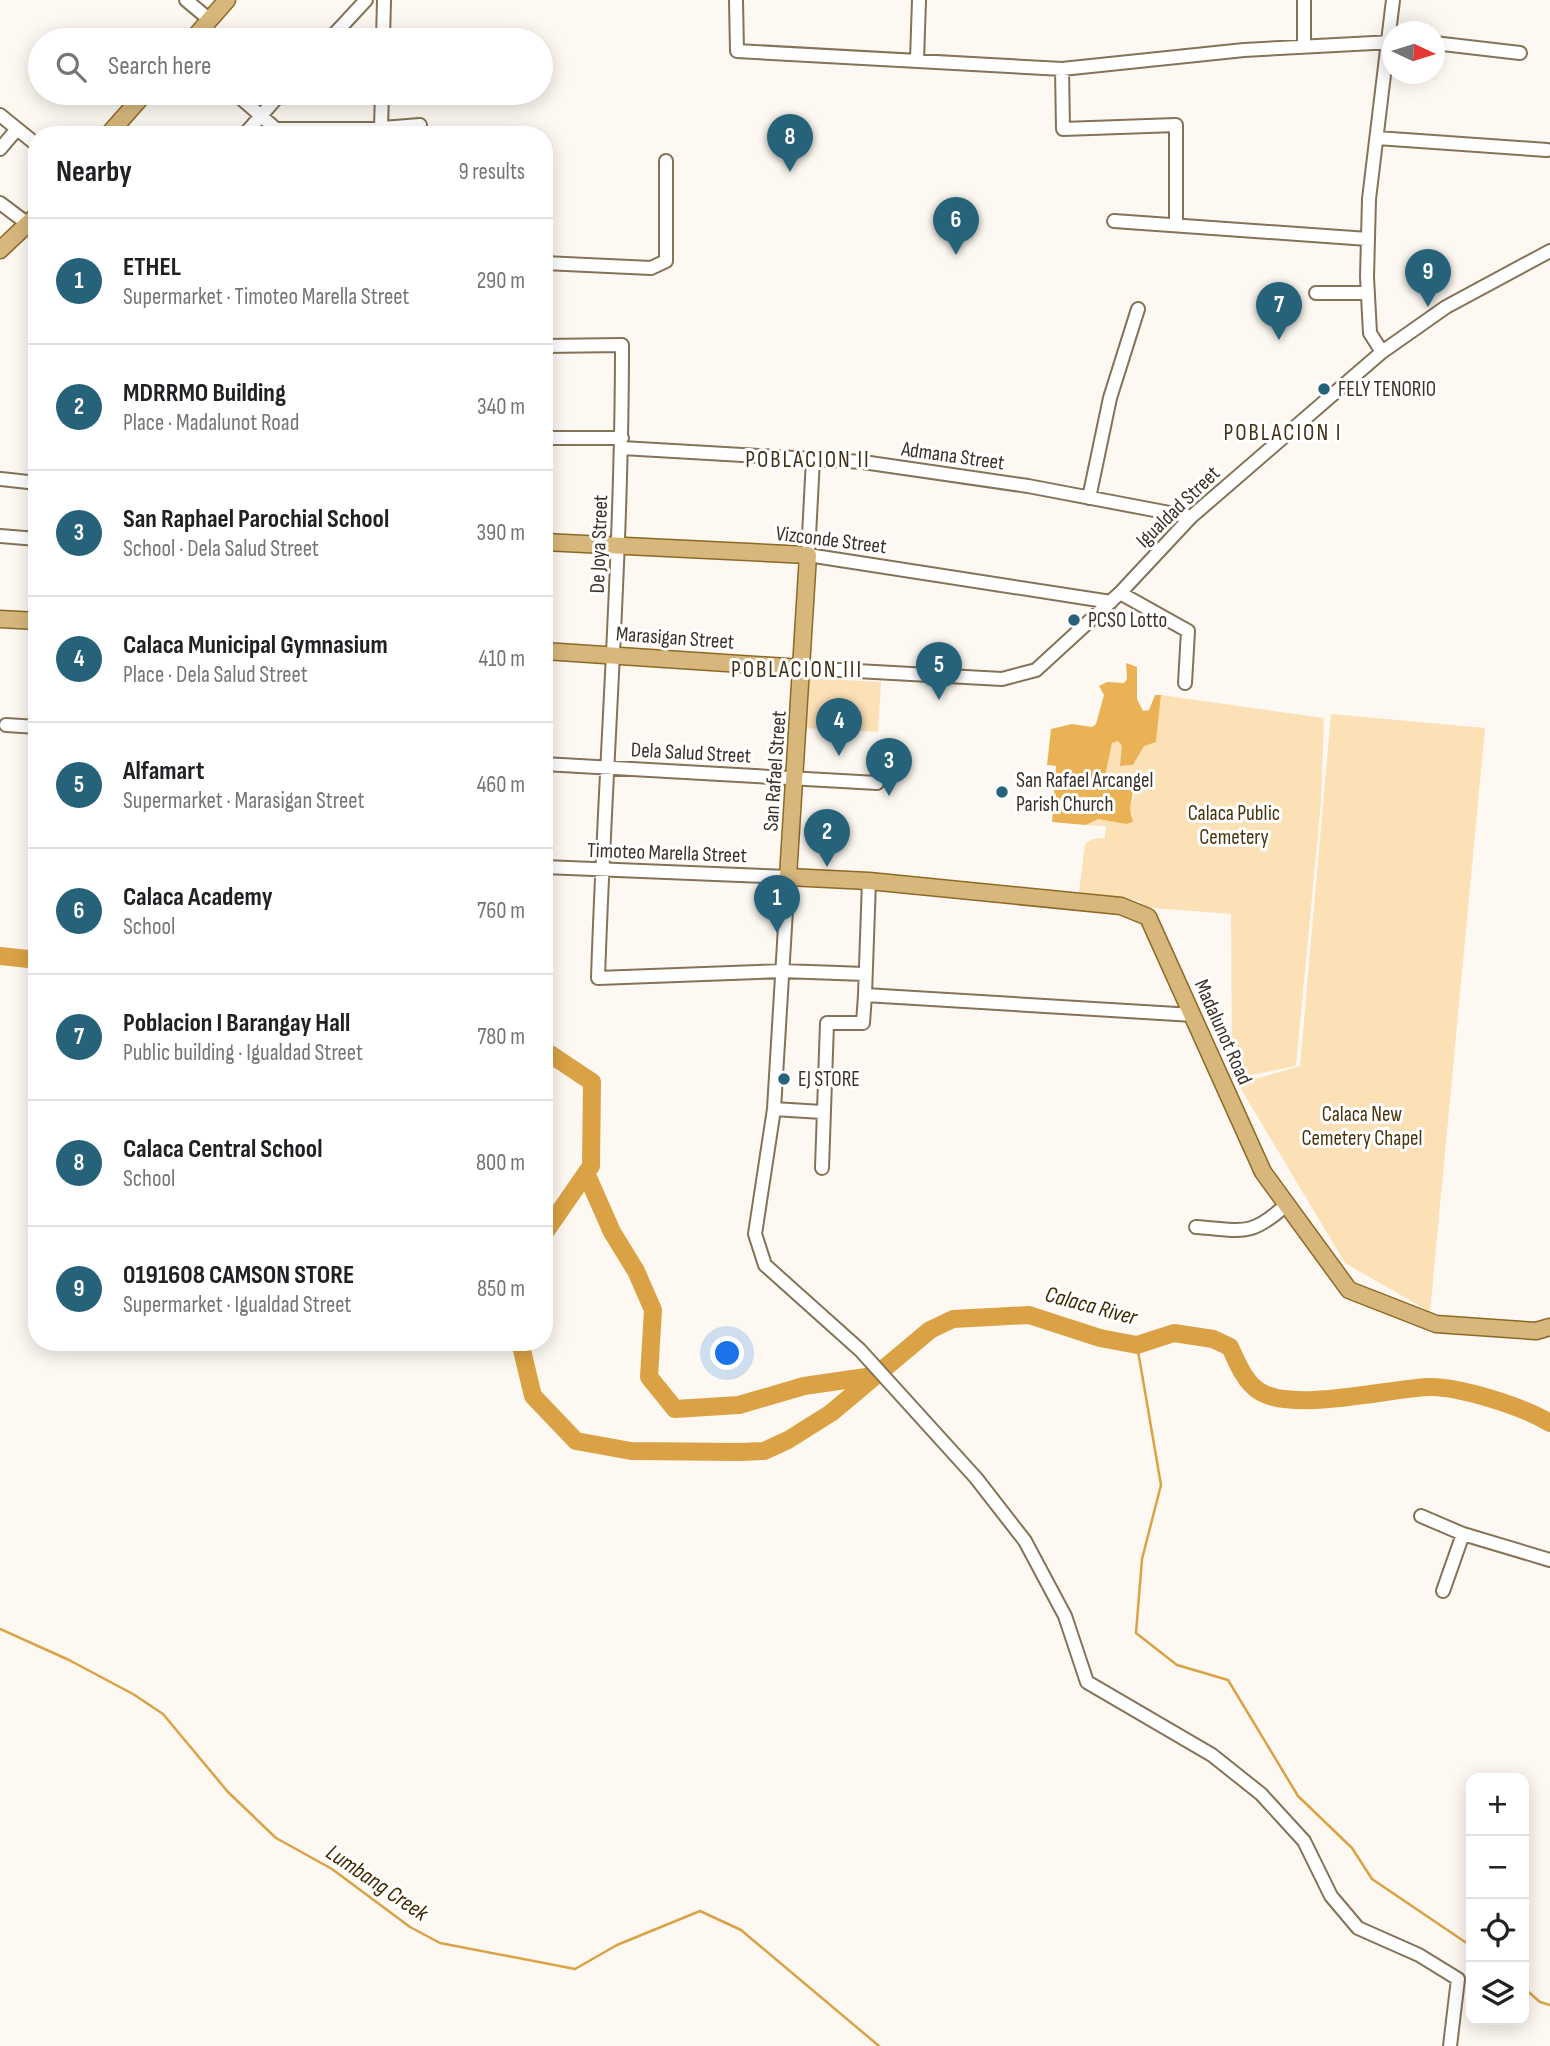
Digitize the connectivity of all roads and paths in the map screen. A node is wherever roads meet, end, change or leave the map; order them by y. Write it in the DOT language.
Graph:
graph roads {
  1 [pos="187,0"];
  2 [pos="227,0"];
  3 [pos="366,0"];
  4 [pos="384,0"];
  5 [pos="736,0"];
  6 [pos="919,0"];
  7 [pos="1304,0"];
  8 [pos="1394,0"];
  9 [pos="210,20"];
  10 [pos="1392,21"];
  11 [pos="202,28"];
  12 [pos="340,28"];
  13 [pos="383,28"];
  14 [pos="1382,42"];
  15 [pos="1445,44"];
  16 [pos="1304,46"];
  17 [pos="1520,53"];
  18 [pos="917,60"];
  19 [pos="1062,69"];
  20 [pos="1384,84"];
  21 [pos="134,105"];
  22 [pos="248,105"];
  23 [pos="270,105"];
  24 [pos="379,105"];
  25 [pos="0,115"];
  26 [pos="260,116"];
  27 [pos="420,125"];
  28 [pos="116,126"];
  29 [pos="252,126"];
  30 [pos="270,126"];
  31 [pos="375,126"];
  32 [pos="412,126"];
  33 [pos="17,129"];
  34 [pos="28,138"];
  35 [pos="1377,138"];
  36 [pos="0,149"];
  37 [pos="1547,150"];
  38 [pos="666,160"];
  39 [pos="0,203"];
  40 [pos="28,217"];
  41 [pos="1114,221"];
  42 [pos="28,224"];
  43 [pos="1176,225"];
  44 [pos="1368,239"];
  45 [pos="0,250"];
  46 [pos="1550,251"];
  47 [pos="553,263"];
  48 [pos="1316,293"];
  49 [pos="1368,293"];
  50 [pos="1138,310"];
  51 [pos="553,346"];
  52 [pos="1382,352"];
  53 [pos="553,439"];
  54 [pos="622,443"];
  55 [pos="813,459"];
  56 [pos="1,479"];
  57 [pos="28,482"];
  58 [pos="1089,498"];
  59 [pos="1191,517"];
  60 [pos="0,536"];
  61 [pos="28,538"];
  62 [pos="553,542"];
  63 [pos="618,545"];
  64 [pos="808,555"];
  65 [pos="1115,597"];
  66 [pos="0,619"];
  67 [pos="28,621"];
  68 [pos="553,652"];
  69 [pos="613,656"];
  70 [pos="802,668"];
  71 [pos="1185,683"];
  72 [pos="6,725"];
  73 [pos="28,726"];
  74 [pos="553,764"];
  75 [pos="606,767"];
  76 [pos="796,778"];
  77 [pos="877,783"];
  78 [pos="553,867"];
  79 [pos="602,870"];
  80 [pos="788,877"];
  81 [pos="869,881"];
  82 [pos="782,971"];
  83 [pos="865,974"];
  84 [pos="865,995"];
  85 [pos="1193,1014"];
  86 [pos="774,1109"];
  87 [pos="822,1112"];
  88 [pos="822,1168"];
  89 [pos="1287,1204"];
  90 [pos="1196,1227"];
  91 [pos="1550,1328"];
  92 [pos="1421,1516"];
  93 [pos="1463,1534"];
  94 [pos="1550,1560"];
  95 [pos="1443,1591"];
  96 [pos="1450,2046"];
  1 -- 9 [label="street"];
  2 -- 9 [label="main road"];
  3 -- 12 [label="street"];
  4 -- 13 [label="street"];
  5 -- 18 [label="street"];
  6 -- 18 [label="street"];
  7 -- 16 [label="street"];
  8 -- 10 [label="street"];
  9 -- 11 [label="main road"];
  14 -- 16 [label="street"];
  15 -- 17 [label="street"];
  16 -- 19 [label="street"];
  18 -- 19 [label="street"];
  19 -- 43 [label="street"];
  20 -- 35 [label="street"];
  21 -- 28 [label="main road"];
  22 -- 26 [label="street"];
  23 -- 26 [label="street"];
  24 -- 31 [label="street"];
  25 -- 33 [label="street"];
  26 -- 29 [label="street"];
  26 -- 30 [label="street"];
  27 -- 32 [label="street"];
  33 -- 34 [label="street"];
  33 -- 36 [label="street"];
  35 -- 37 [label="street"];
  35 -- 44 [label="street"];
  38 -- 47 [label="street"];
  39 -- 40 [label="street"];
  41 -- 43 [label="street"];
  42 -- 45 [label="main road"];
  43 -- 44 [label="street"];
  44 -- 49 [label="street"];
  46 -- 52 [label="street, Igualdad Street"];
  48 -- 49 [label="street"];
  49 -- 52 [label="street"];
  50 -- 58 [label="street"];
  51 -- 54 [label="street, De Joya Street"];
  52 -- 59 [label="street, Igualdad Street"];
  53 -- 54 [label="street, Admana Street"];
  54 -- 55 [label="street, Admana Street"];
  54 -- 63 [label="street, De Joya Street"];
  55 -- 58 [label="street, Admana Street"];
  55 -- 64 [label="street, San Rafael Street"];
  56 -- 57 [label="street"];
  58 -- 59 [label="street, Admana Street"];
  59 -- 65 [label="street, Igualdad Street"];
  60 -- 61 [label="street"];
  62 -- 63 [label="main road, Vizconde Street"];
  63 -- 64 [label="main road, Vizconde Street"];
  63 -- 69 [label="street, De Joya Street"];
  64 -- 65 [label="street, Vizconde Street"];
  64 -- 70 [label="main road, San Rafael Street"];
  65 -- 70 [label="street, Marasigan Street"];
  65 -- 71 [label="street"];
  66 -- 67 [label="main road"];
  68 -- 69 [label="main road, Marasigan Street"];
  69 -- 70 [label="main road, Marasigan Street"];
  69 -- 75 [label="street, De Joya Street"];
  70 -- 76 [label="main road, San Rafael Street"];
  72 -- 73 [label="street"];
  74 -- 75 [label="street, Dela Salud Street"];
  75 -- 76 [label="street, Dela Salud Street"];
  75 -- 79 [label="street, De Joya Street"];
  76 -- 77 [label="street, Dela Salud Street"];
  76 -- 80 [label="main road, San Rafael Street"];
  78 -- 79 [label="street, Timoteo Marella Street"];
  79 -- 80 [label="street, Timoteo Marella Street"];
  79 -- 82 [label="street, De Joya Street"];
  80 -- 81 [label="main road, Madalunot Road"];
  80 -- 82 [label="street"];
  81 -- 83 [label="street"];
  81 -- 85 [label="main road, Madalunot Road"];
  82 -- 83 [label="street"];
  82 -- 86 [label="street"];
  83 -- 84 [label="street"];
  84 -- 85 [label="street"];
  84 -- 87 [label="street"];
  85 -- 89 [label="main road, Madalunot Road"];
  86 -- 87 [label="street"];
  86 -- 96 [label="street"];
  87 -- 88 [label="street"];
  89 -- 90 [label="street"];
  89 -- 91 [label="main road, Madalunot Road"];
  92 -- 93 [label="street"];
  93 -- 94 [label="street"];
  93 -- 95 [label="street"];
}
